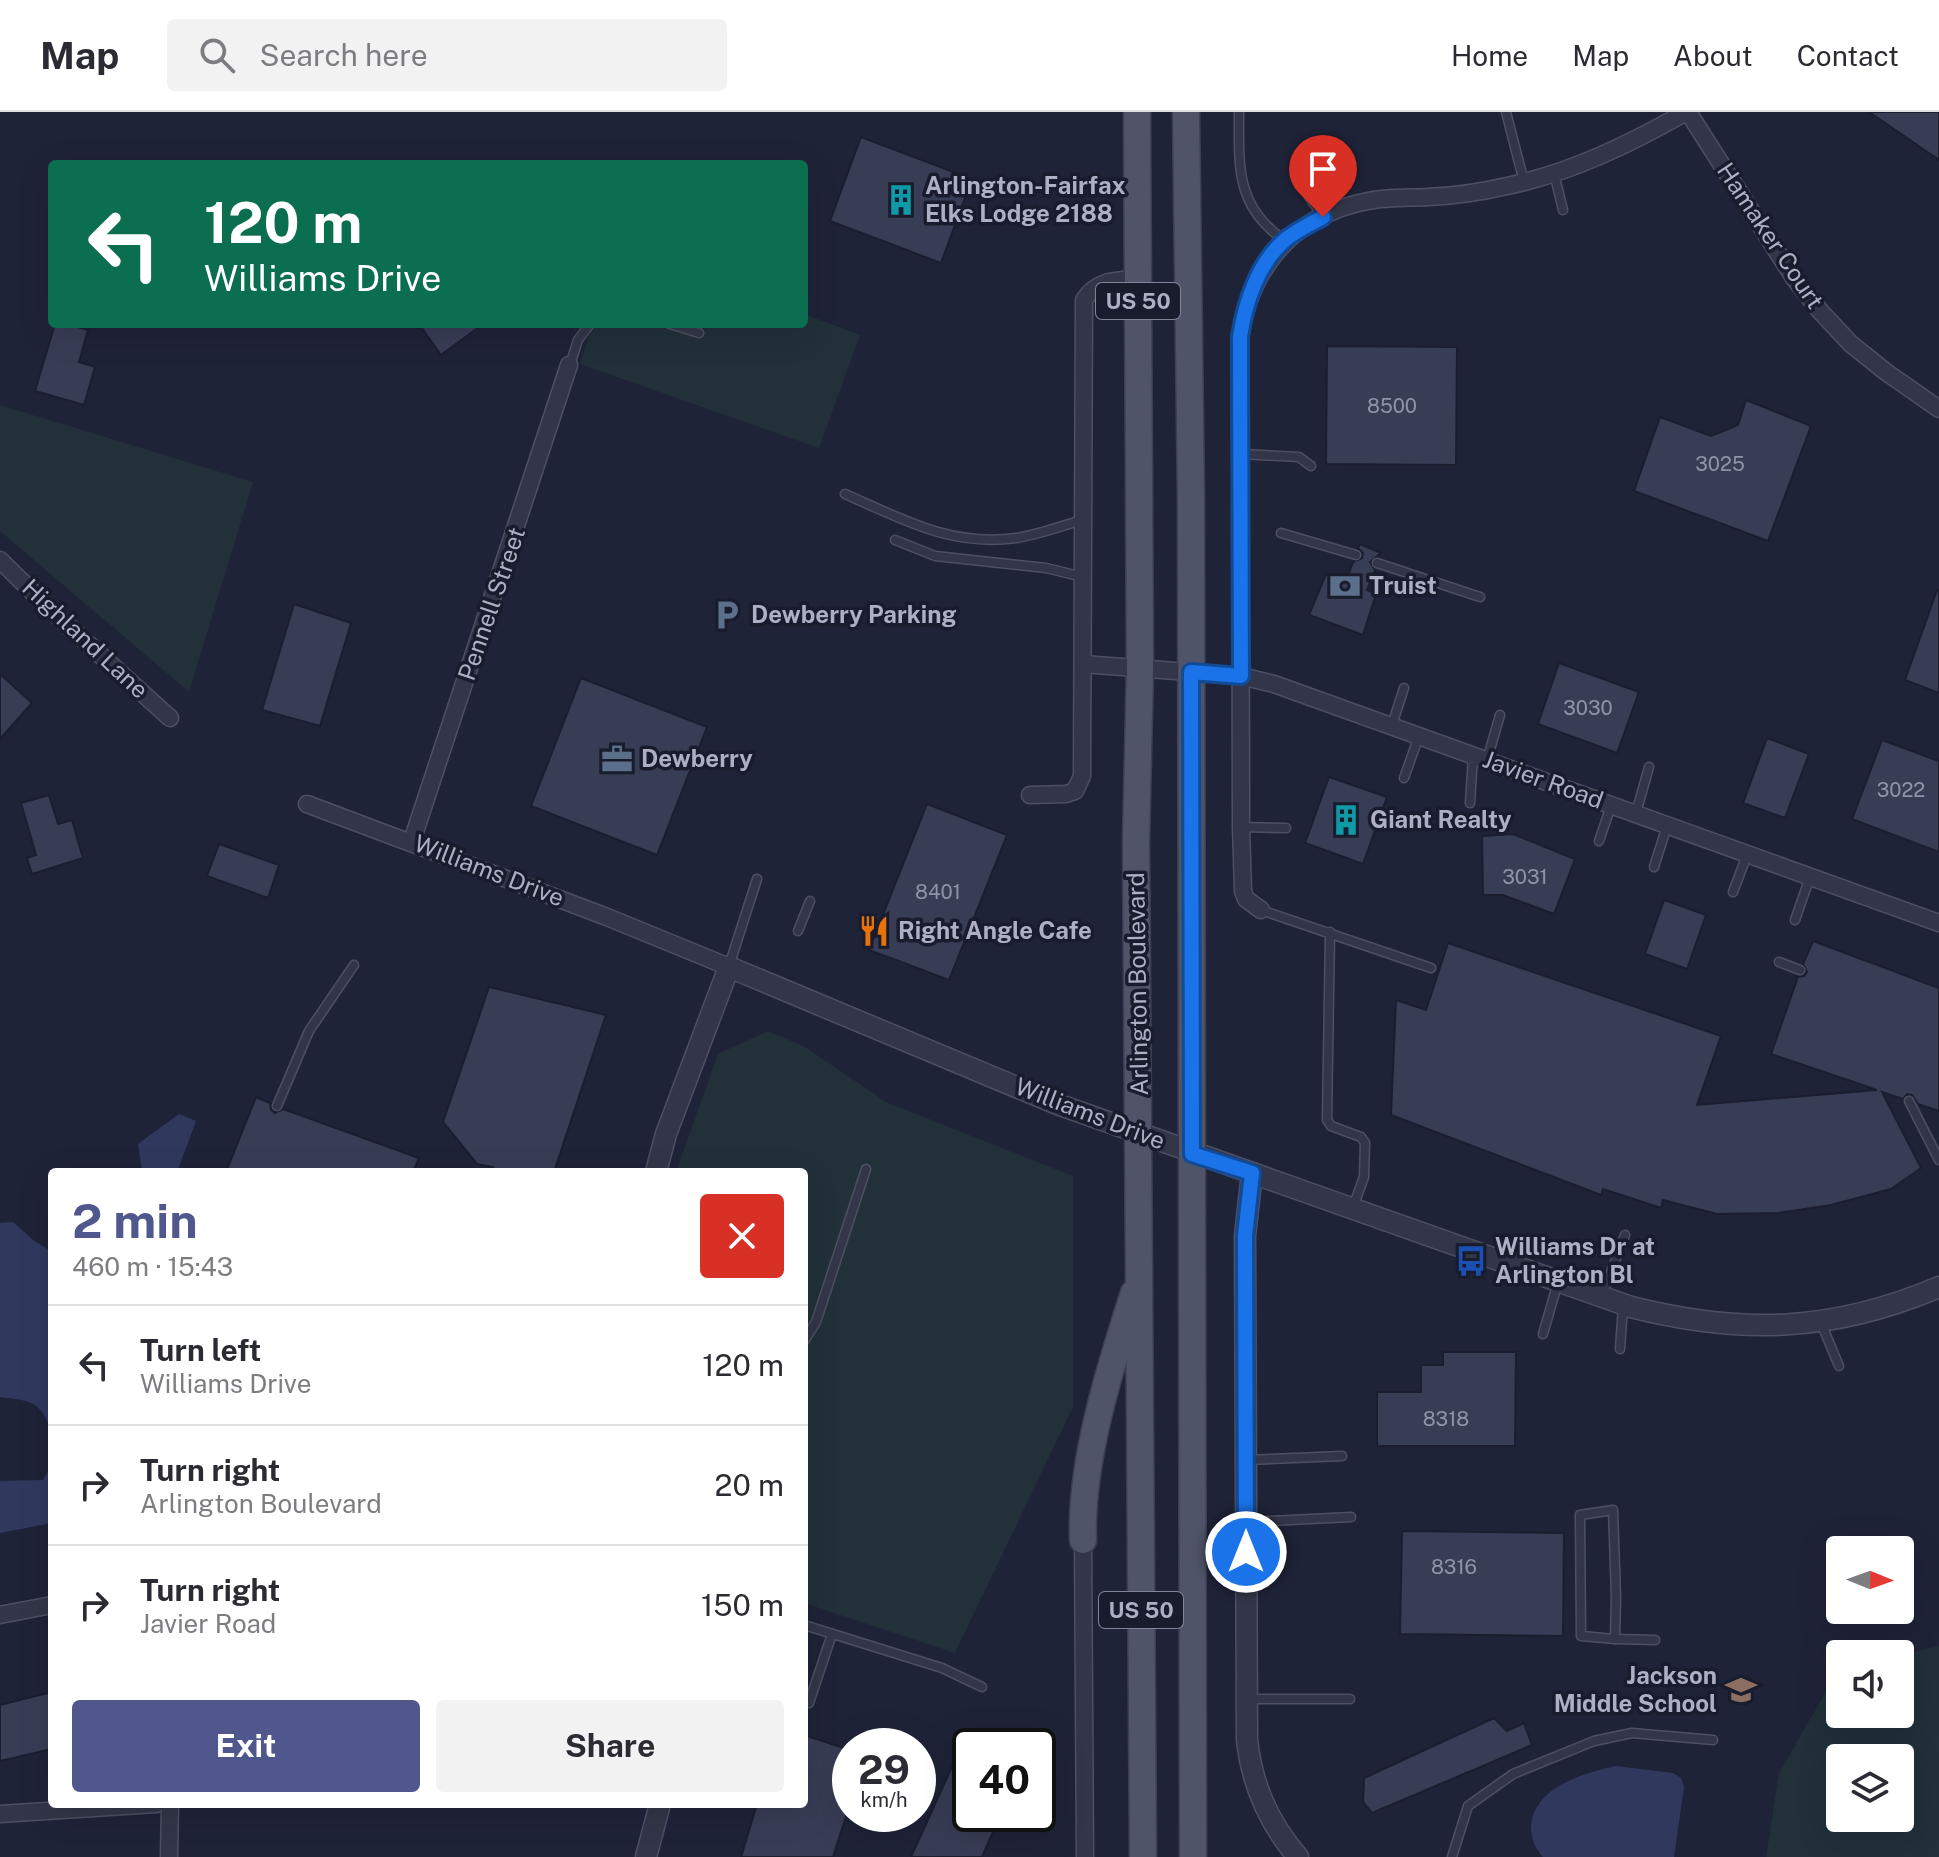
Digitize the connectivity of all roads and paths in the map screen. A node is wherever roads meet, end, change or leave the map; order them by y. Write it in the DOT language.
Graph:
graph roads {
  1 [pos="1137,112"];
  2 [pos="1186,112"];
  3 [pos="1239,112"];
  4 [pos="1506,112"];
  5 [pos="1687,112"];
  6 [pos="1307,157"];
  7 [pos="1554,173"];
  8 [pos="1524,182"];
  9 [pos="1563,210"];
  10 [pos="1323,217"];
  11 [pos="1284,240"];
  12 [pos="1138,279"];
  13 [pos="587,328"];
  14 [pos="683,328"];
  15 [pos="699,333"];
  16 [pos="569,365"];
  17 [pos="1939,409"];
  18 [pos="1240,454"];
  19 [pos="1311,466"];
  20 [pos="845,494"];
  21 [pos="1083,519"];
  22 [pos="1281,533"];
  23 [pos="895,540"];
  24 [pos="1356,555"];
  25 [pos="0,560"];
  26 [pos="1377,563"];
  27 [pos="1083,577"];
  28 [pos="1480,597"];
  29 [pos="1083,664"];
  30 [pos="1140,668"];
  31 [pos="1191,672"];
  32 [pos="1241,676"];
  33 [pos="1404,688"];
  34 [pos="1500,715"];
  35 [pos="170,718"];
  36 [pos="1392,725"];
  37 [pos="1419,735"];
  38 [pos="1480,757"];
  39 [pos="1649,767"];
  40 [pos="1404,778"];
  41 [pos="1030,795"];
  42 [pos="1470,803"];
  43 [pos="307,804"];
  44 [pos="1611,805"];
  45 [pos="1636,813"];
  46 [pos="1668,825"];
  47 [pos="1241,827"];
  48 [pos="1286,828"];
  49 [pos="412,841"];
  50 [pos="1599,841"];
  51 [pos="1748,854"];
  52 [pos="1654,867"];
  53 [pos="1810,877"];
  54 [pos="757,879"];
  55 [pos="1733,892"];
  56 [pos="810,901"];
  57 [pos="1261,910"];
  58 [pos="1795,920"];
  59 [pos="1939,923"];
  60 [pos="798,931"];
  61 [pos="1330,932"];
  62 [pos="1779,962"];
  63 [pos="354,965"];
  64 [pos="729,967"];
  65 [pos="1431,968"];
  66 [pos="1800,970"];
  67 [pos="1909,1101"];
  68 [pos="277,1106"];
  69 [pos="1140,1134"];
  70 [pos="1192,1154"];
  71 [pos="1939,1160"];
  72 [pos="657,1168"];
  73 [pos="866,1169"];
  74 [pos="1252,1173"];
  75 [pos="1353,1208"];
  76 [pos="1625,1235"];
  77 [pos="1141,1270"];
  78 [pos="1558,1282"];
  79 [pos="1939,1287"];
  80 [pos="1601,1297"];
  81 [pos="1623,1305"];
  82 [pos="1821,1322"];
  83 [pos="1543,1334"];
  84 [pos="808,1335"];
  85 [pos="1620,1349"];
  86 [pos="1839,1366"];
  87 [pos="1342,1456"];
  88 [pos="1246,1460"];
  89 [pos="1351,1517"];
  90 [pos="1246,1522"];
  91 [pos="1083,1540"];
  92 [pos="48,1606"];
  93 [pos="0,1615"];
  94 [pos="808,1626"];
  95 [pos="832,1634"];
  96 [pos="1615,1639"];
  97 [pos="1655,1640"];
  98 [pos="1194,1669"];
  99 [pos="982,1687"];
  100 [pos="1246,1699"];
  101 [pos="1350,1699"];
  102 [pos="809,1703"];
  103 [pos="1142,1738"];
  104 [pos="1713,1740"];
  105 [pos="94,1808"];
  106 [pos="170,1808"];
  107 [pos="659,1808"];
  108 [pos="0,1814"];
  109 [pos="169,1857"];
  110 [pos="646,1857"];
  111 [pos="1085,1857"];
  112 [pos="1132,1857"];
  113 [pos="1143,1857"];
  114 [pos="1193,1857"];
  115 [pos="1207,1857"];
  116 [pos="1298,1857"];
  117 [pos="1452,1857"];
  1 -- 12 [label="main road, Arlington Boulevard / US 50"];
  2 -- 31 [label="main road, US 50"];
  3 -- 11 [label="lane"];
  4 -- 8 [label="lane"];
  5 -- 7 [label="street"];
  5 -- 17 [label="street, Hamaker Court"];
  6 -- 10 [label="lane"];
  7 -- 8 [label="street"];
  7 -- 9 [label="lane"];
  8 -- 10 [label="street"];
  10 -- 11 [label="street"];
  11 -- 18 [label="street"];
  12 -- 21 [label="street"];
  12 -- 30 [label="main road, Arlington Boulevard / US 50"];
  13 -- 16 [label="lane"];
  14 -- 15 [label="lane"];
  16 -- 49 [label="street, Pennell Street"];
  18 -- 19 [label="lane"];
  18 -- 32 [label="street"];
  20 -- 21 [label="lane"];
  21 -- 27 [label="street"];
  22 -- 24 [label="lane"];
  23 -- 27 [label="lane"];
  25 -- 35 [label="street, Highland Lane"];
  26 -- 28 [label="lane"];
  27 -- 29 [label="street"];
  29 -- 30 [label="street, Javier Road"];
  29 -- 41 [label="street"];
  30 -- 31 [label="street, Javier Road"];
  30 -- 69 [label="main road, Arlington Boulevard / US 50"];
  31 -- 32 [label="street, Javier Road"];
  31 -- 70 [label="main road, US 50"];
  32 -- 36 [label="street, Javier Road"];
  32 -- 47 [label="street"];
  33 -- 36 [label="lane"];
  34 -- 38 [label="lane"];
  36 -- 37 [label="street, Javier Road"];
  37 -- 38 [label="street, Javier Road"];
  37 -- 40 [label="lane"];
  38 -- 42 [label="lane"];
  38 -- 44 [label="street, Javier Road"];
  39 -- 45 [label="lane"];
  43 -- 49 [label="street, Williams Drive"];
  44 -- 45 [label="street, Javier Road"];
  44 -- 50 [label="lane"];
  45 -- 46 [label="street, Javier Road"];
  46 -- 51 [label="street, Javier Road"];
  46 -- 52 [label="lane"];
  47 -- 48 [label="lane"];
  47 -- 57 [label="street"];
  49 -- 64 [label="street, Williams Drive"];
  51 -- 53 [label="street, Javier Road"];
  51 -- 55 [label="lane"];
  53 -- 58 [label="lane"];
  53 -- 59 [label="street, Javier Road"];
  54 -- 64 [label="lane"];
  56 -- 60 [label="lane"];
  57 -- 61 [label="lane"];
  61 -- 65 [label="lane"];
  61 -- 75 [label="lane"];
  62 -- 66 [label="lane"];
  63 -- 68 [label="lane"];
  64 -- 69 [label="street, Williams Drive"];
  64 -- 72 [label="street"];
  67 -- 71 [label="lane"];
  69 -- 70 [label="street, Williams Drive"];
  69 -- 77 [label="main road, Arlington Boulevard / US 50"];
  70 -- 74 [label="street, Williams Drive"];
  70 -- 98 [label="main road, US 50"];
  73 -- 84 [label="lane"];
  74 -- 75 [label="street, Williams Drive"];
  74 -- 88 [label="street"];
  75 -- 78 [label="street, Williams Drive"];
  76 -- 80 [label="lane"];
  77 -- 91 [label="main road"];
  77 -- 103 [label="main road, Arlington Boulevard / US 50"];
  78 -- 80 [label="street, Williams Drive"];
  78 -- 83 [label="lane"];
  79 -- 82 [label="street, Williams Drive"];
  80 -- 81 [label="street, Williams Drive"];
  81 -- 82 [label="street, Williams Drive"];
  81 -- 85 [label="lane"];
  82 -- 86 [label="lane"];
  87 -- 88 [label="lane"];
  88 -- 90 [label="street"];
  89 -- 90 [label="lane"];
  90 -- 100 [label="street"];
  91 -- 111 [label="street"];
  92 -- 93 [label="street"];
  94 -- 95 [label="lane"];
  95 -- 99 [label="lane"];
  95 -- 102 [label="lane"];
  96 -- 96 [label="lane"];
  96 -- 97 [label="lane"];
  98 -- 114 [label="main road, US 50"];
  98 -- 115 [label="main road"];
  100 -- 101 [label="lane"];
  100 -- 116 [label="street"];
  103 -- 112 [label="main road"];
  103 -- 113 [label="main road, Arlington Boulevard / US 50"];
  104 -- 117 [label="lane"];
  105 -- 108 [label="street"];
  106 -- 109 [label="street"];
  107 -- 110 [label="street"];
}
